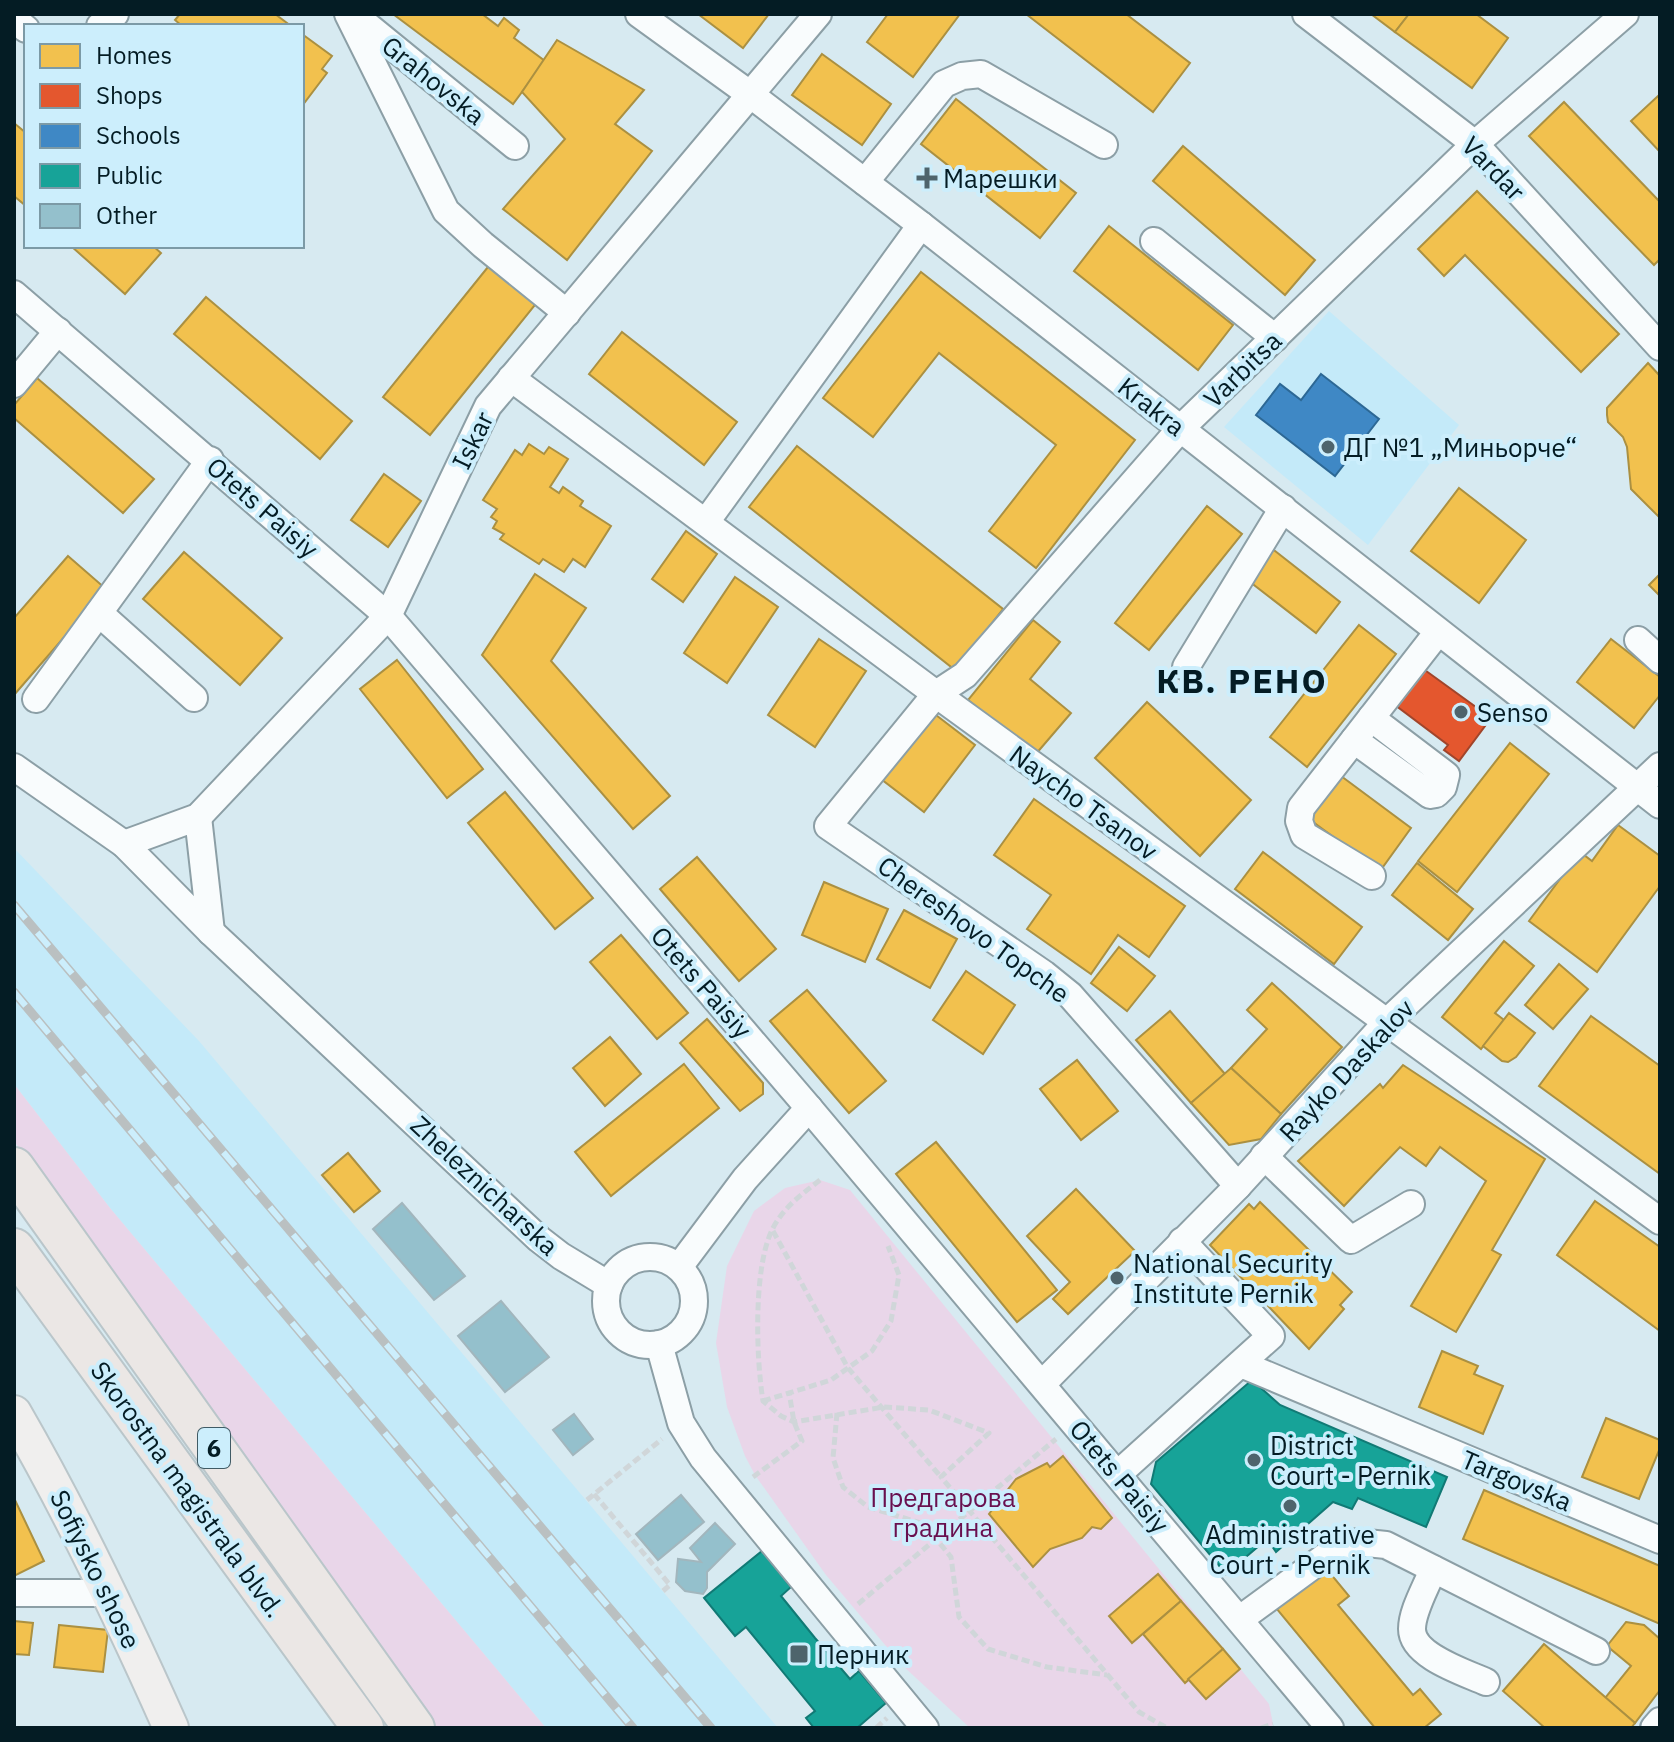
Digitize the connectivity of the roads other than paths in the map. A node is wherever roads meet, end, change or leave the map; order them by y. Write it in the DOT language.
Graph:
graph roads {
  1 [pos="350,14"];
  2 [pos="639,14"];
  3 [pos="818,14"];
  4 [pos="1306,14"];
  5 [pos="1625,14"];
  6 [pos="751,95"];
  7 [pos="1475,144"];
  8 [pos="1104,145"];
  9 [pos="515,146"];
  10 [pos="865,182"];
  11 [pos="921,225"];
  12 [pos="1154,241"];
  13 [pos="14,294"];
  14 [pos="567,313"];
  15 [pos="58,331"];
  16 [pos="1275,338"];
  17 [pos="1660,347"];
  18 [pos="511,378"];
  19 [pos="14,384"];
  20 [pos="1181,428"];
  21 [pos="210,460"];
  22 [pos="1283,508"];
  23 [pos="706,522"];
  24 [pos="99,613"];
  25 [pos="388,616"];
  26 [pos="1438,632"];
  27 [pos="1638,640"];
  28 [pos="1660,660"];
  29 [pos="1186,667"];
  30 [pos="936,694"];
  31 [pos="194,698"];
  32 [pos="36,699"];
  33 [pos="1371,718"];
  34 [pos="1354,740"];
  35 [pos="1660,766"];
  36 [pos="14,767"];
  37 [pos="1635,787"];
  38 [pos="1660,805"];
  39 [pos="198,817"];
  40 [pos="828,826"];
  41 [pos="124,844"];
  42 [pos="1372,876"];
  43 [pos="211,932"];
  44 [pos="1387,1022"];
  45 [pos="809,1108"];
  46 [pos="1264,1156"];
  47 [pos="14,1168"];
  48 [pos="1238,1186"];
  49 [pos="1411,1204"];
  50 [pos="1660,1221"];
  51 [pos="1182,1241"];
  52 [pos="14,1249"];
  53 [pos="679,1267"];
  54 [pos="609,1285"];
  55 [pos="659,1344"];
  56 [pos="1241,1364"];
  57 [pos="1042,1384"];
  58 [pos="14,1413"];
  59 [pos="1118,1474"];
  60 [pos="1660,1540"];
  61 [pos="1433,1569"];
  62 [pos="14,1593"];
  63 [pos="111,1593"];
  64 [pos="1240,1619"];
  65 [pos="1596,1651"];
  66 [pos="1486,1682"];
  67 [pos="1660,1721"];
  68 [pos="171,1728"];
  69 [pos="363,1728"];
  70 [pos="414,1728"];
  71 [pos="925,1728"];
  72 [pos="1330,1728"];
  73 [pos="1654,1728"];
  1 -- 9 [label="street, Grahovska"];
  1 -- 14 [label="street"];
  2 -- 6 [label="street, Krakra"];
  3 -- 6 [label="street, Iskar"];
  4 -- 7 [label="street, Vardar"];
  5 -- 7 [label="street, Varbitsa"];
  6 -- 10 [label="street, Krakra"];
  6 -- 14 [label="street, Iskar"];
  7 -- 16 [label="street, Varbitsa"];
  7 -- 17 [label="street, Vardar"];
  8 -- 10 [label="street"];
  10 -- 11 [label="street, Krakra"];
  11 -- 20 [label="street, Krakra"];
  11 -- 23 [label="street"];
  12 -- 16 [label="street"];
  13 -- 15 [label="street, Otets Paisiy"];
  14 -- 18 [label="street, Iskar"];
  15 -- 19 [label="street"];
  15 -- 21 [label="street, Otets Paisiy"];
  16 -- 20 [label="street, Varbitsa"];
  18 -- 23 [label="street, Naycho Tsanov"];
  18 -- 25 [label="street, Iskar"];
  20 -- 22 [label="street, Krakra"];
  20 -- 30 [label="street, Varbitsa"];
  21 -- 24 [label="street"];
  21 -- 25 [label="street, Otets Paisiy"];
  22 -- 26 [label="street, Krakra"];
  22 -- 29 [label="street"];
  23 -- 30 [label="street, Naycho Tsanov"];
  24 -- 31 [label="street"];
  24 -- 32 [label="street"];
  25 -- 39 [label="street, Iskar"];
  25 -- 45 [label="street, Otets Paisiy"];
  26 -- 33 [label="street"];
  26 -- 37 [label="street, Krakra"];
  27 -- 28 [label="street"];
  30 -- 40 [label="street, Varbitsa"];
  30 -- 44 [label="street, Naycho Tsanov"];
  33 -- 34 [label="street"];
  33 -- 34 [label="street"];
  34 -- 42 [label="street"];
  35 -- 37 [label="street, Rayko Daskalov"];
  36 -- 41 [label="street, Zheleznicharska"];
  37 -- 38 [label="street, Krakra"];
  37 -- 44 [label="street, Rayko Daskalov"];
  39 -- 41 [label="street, Iskar"];
  39 -- 43 [label="street"];
  40 -- 48 [label="street, Chereshovo Topche"];
  41 -- 43 [label="street, Zheleznicharska"];
  43 -- 54 [label="street, Zheleznicharska"];
  44 -- 46 [label="street, Rayko Daskalov"];
  44 -- 50 [label="street, Naycho Tsanov"];
  45 -- 53 [label="street"];
  45 -- 57 [label="street, Otets Paisiy"];
  46 -- 48 [label="street, Rayko Daskalov"];
  46 -- 49 [label="street"];
  47 -- 70 [label="highway, Skorostna magistrala blvd. / 6"];
  48 -- 51 [label="street, Rayko Daskalov"];
  51 -- 56 [label="street"];
  51 -- 57 [label="street, Rayko Daskalov"];
  52 -- 69 [label="highway, Skorostna magistrala blvd. / 6"];
  53 -- 54 [label="street"];
  53 -- 55 [label="street"];
  54 -- 55 [label="street"];
  55 -- 71 [label="street"];
  56 -- 59 [label="street"];
  56 -- 60 [label="street, Targovska"];
  57 -- 59 [label="street, Otets Paisiy"];
  58 -- 63 [label="main road, Sofiysko shose"];
  59 -- 64 [label="street, Otets Paisiy"];
  61 -- 64 [label="street"];
  61 -- 65 [label="street"];
  61 -- 66 [label="street"];
  62 -- 63 [label="street"];
  63 -- 68 [label="main road, Sofiysko shose"];
  64 -- 72 [label="street, Otets Paisiy"];
  67 -- 73 [label="street"];
}
